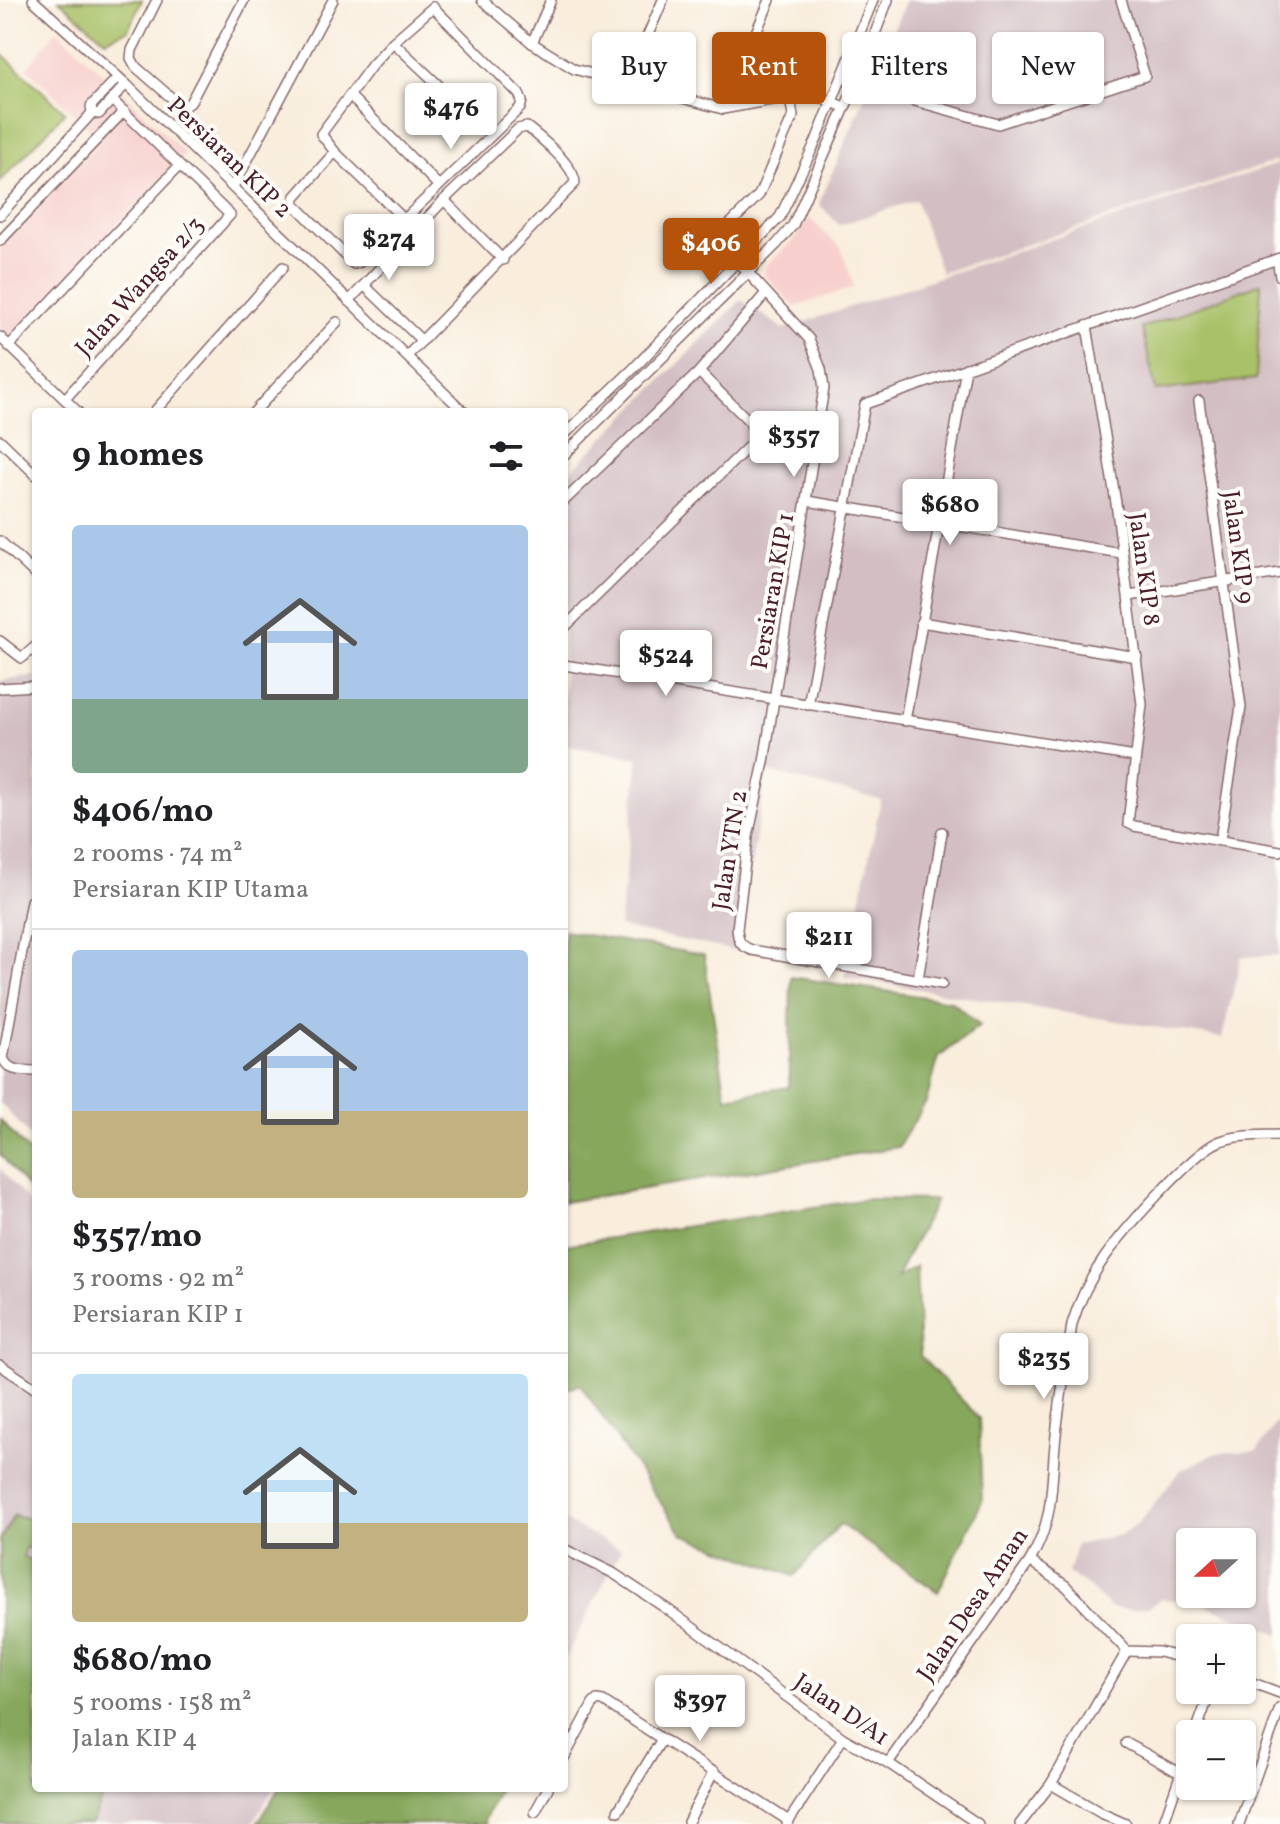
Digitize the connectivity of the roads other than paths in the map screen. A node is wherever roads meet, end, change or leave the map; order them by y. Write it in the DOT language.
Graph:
graph roads {
  1 [pos="33,0"];
  2 [pos="157,0"];
  3 [pos="244,0"];
  4 [pos="333,0"];
  5 [pos="482,0"];
  6 [pos="551,0"];
  7 [pos="663,0"];
  8 [pos="770,0"];
  9 [pos="873,0"];
  10 [pos="888,0"];
  11 [pos="1121,0"];
  12 [pos="649,32"];
  13 [pos="861,32"];
  14 [pos="876,32"];
  15 [pos="393,42"];
  16 [pos="532,43"];
  17 [pos="592,74"];
  18 [pos="122,80"];
  19 [pos="842,80"];
  20 [pos="351,97"];
  21 [pos="826,99"];
  22 [pos="112,100"];
  23 [pos="832,101"];
  24 [pos="696,102"];
  25 [pos="751,104"];
  26 [pos="791,104"];
  27 [pos="846,104"];
  28 [pos="925,104"];
  29 [pos="844,107"];
  30 [pos="723,109"];
  31 [pos="124,111"];
  32 [pos="92,113"];
  33 [pos="491,135"];
  34 [pos="335,152"];
  35 [pos="178,167"];
  36 [pos="439,186"];
  37 [pos="233,187"];
  38 [pos="444,200"];
  39 [pos="0,215"];
  40 [pos="403,218"];
  41 [pos="392,229"];
  42 [pos="415,230"];
  43 [pos="0,241"];
  44 [pos="405,241"];
  45 [pos="1279,258"];
  46 [pos="503,260"];
  47 [pos="737,261"];
  48 [pos="283,267"];
  49 [pos="748,273"];
  50 [pos="1280,276"];
  51 [pos="364,285"];
  52 [pos="766,293"];
  53 [pos="349,301"];
  54 [pos="337,322"];
  55 [pos="1087,326"];
  56 [pos="0,337"];
  57 [pos="422,341"];
  58 [pos="9,346"];
  59 [pos="407,356"];
  60 [pos="966,368"];
  61 [pos="699,372"];
  62 [pos="65,399"];
  63 [pos="1199,401"];
  64 [pos="74,408"];
  65 [pos="158,408"];
  66 [pos="258,408"];
  67 [pos="460,408"];
  68 [pos="568,431"];
  69 [pos="0,440"];
  70 [pos="568,451"];
  71 [pos="32,471"];
  72 [pos="568,497"];
  73 [pos="807,501"];
  74 [pos="844,507"];
  75 [pos="938,523"];
  76 [pos="0,541"];
  77 [pos="1121,553"];
  78 [pos="32,571"];
  79 [pos="1280,573"];
  80 [pos="1224,581"];
  81 [pos="1129,596"];
  82 [pos="921,622"];
  83 [pos="568,624"];
  84 [pos="0,641"];
  85 [pos="32,650"];
  86 [pos="1137,657"];
  87 [pos="568,666"];
  88 [pos="32,686"];
  89 [pos="0,688"];
  90 [pos="774,699"];
  91 [pos="808,705"];
  92 [pos="905,721"];
  93 [pos="1135,757"];
  94 [pos="942,832"];
  95 [pos="1220,840"];
  96 [pos="1280,851"];
  97 [pos="31,901"];
  98 [pos="918,979"];
  99 [pos="942,984"];
  100 [pos="32,1071"];
  101 [pos="1280,1135"];
  102 [pos="0,1365"];
  103 [pos="32,1386"];
  104 [pos="568,1551"];
  105 [pos="1030,1561"];
  106 [pos="1127,1651"];
  107 [pos="1176,1656"];
  108 [pos="1256,1684"];
  109 [pos="1280,1693"];
  110 [pos="1280,1708"];
  111 [pos="843,1738"];
  112 [pos="662,1739"];
  113 [pos="1126,1743"];
  114 [pos="568,1751"];
  115 [pos="888,1763"];
  116 [pos="714,1771"];
  117 [pos="1176,1771"];
  118 [pos="1051,1784"];
  119 [pos="1176,1785"];
  120 [pos="546,1792"];
  121 [pos="618,1811"];
  122 [pos="535,1812"];
  123 [pos="688,1822"];
  124 [pos="788,1822"];
  125 [pos="978,1824"];
  126 [pos="1020,1824"];
  127 [pos="1126,1824"];
  128 [pos="1163,1824"];
  129 [pos="1239,1824"];
  1 -- 18 [label="street, Persiaran KIP 2"];
  2 -- 3 [label="street"];
  4 -- 37 [label="street"];
  5 -- 16 [label="street"];
  6 -- 16 [label="street"];
  7 -- 12 [label="street"];
  8 -- 30 [label="street"];
  9 -- 13 [label="street"];
  10 -- 14 [label="street"];
  11 -- 28 [label="street"];
  15 -- 20 [label="street"];
  15 -- 33 [label="street"];
  15 -- 33 [label="street"];
  16 -- 17 [label="street"];
  18 -- 22 [label="street"];
  18 -- 32 [label="street"];
  18 -- 37 [label="street, Persiaran KIP 2"];
  19 -- 23 [label="street"];
  20 -- 34 [label="street"];
  20 -- 36 [label="street"];
  21 -- 23 [label="street"];
  22 -- 31 [label="street, Jalan Wangsa 2/3"];
  22 -- 32 [label="street"];
  23 -- 29 [label="street"];
  23 -- 47 [label="street"];
  24 -- 30 [label="street"];
  25 -- 30 [label="street"];
  26 -- 47 [label="street, Persiaran KIP 1"];
  27 -- 29 [label="street"];
  29 -- 49 [label="street"];
  31 -- 35 [label="street, Jalan Wangsa 2/3"];
  31 -- 43 [label="street"];
  32 -- 39 [label="street"];
  33 -- 36 [label="street"];
  34 -- 40 [label="street"];
  34 -- 41 [label="street"];
  35 -- 58 [label="street"];
  35 -- 62 [label="street, Jalan Wangsa 2/3"];
  36 -- 40 [label="street"];
  37 -- 53 [label="street, Persiaran KIP 2"];
  38 -- 42 [label="street"];
  38 -- 46 [label="street"];
  38 -- 46 [label="street"];
  40 -- 41 [label="street"];
  40 -- 42 [label="street"];
  41 -- 44 [label="street"];
  42 -- 44 [label="street"];
  44 -- 51 [label="street"];
  45 -- 50 [label="street"];
  45 -- 55 [label="street"];
  46 -- 57 [label="street"];
  47 -- 49 [label="street, Persiaran KIP 1"];
  47 -- 68 [label="street"];
  48 -- 65 [label="street"];
  49 -- 52 [label="street, Persiaran KIP 1"];
  49 -- 70 [label="street"];
  51 -- 53 [label="street"];
  51 -- 57 [label="street"];
  52 -- 61 [label="street"];
  52 -- 73 [label="street, Persiaran KIP 1"];
  53 -- 59 [label="street, Persiaran KIP 2"];
  54 -- 66 [label="street"];
  55 -- 60 [label="street"];
  55 -- 77 [label="street, Jalan KIP 8"];
  56 -- 58 [label="street"];
  57 -- 59 [label="street"];
  58 -- 62 [label="street"];
  59 -- 67 [label="street, Persiaran KIP 2"];
  60 -- 74 [label="street"];
  60 -- 75 [label="street"];
  61 -- 72 [label="street"];
  61 -- 83 [label="street"];
  62 -- 64 [label="street"];
  63 -- 80 [label="street, Jalan KIP 9"];
  69 -- 71 [label="street"];
  73 -- 74 [label="street"];
  73 -- 90 [label="street, Persiaran KIP 1"];
  74 -- 75 [label="street"];
  74 -- 91 [label="street"];
  75 -- 77 [label="street"];
  75 -- 82 [label="street"];
  76 -- 78 [label="street"];
  77 -- 81 [label="street, Jalan KIP 8"];
  79 -- 80 [label="street"];
  80 -- 81 [label="street"];
  80 -- 95 [label="street, Jalan KIP 9"];
  81 -- 86 [label="street, Jalan KIP 8"];
  82 -- 86 [label="street"];
  82 -- 92 [label="street"];
  84 -- 85 [label="street"];
  86 -- 93 [label="street, Jalan KIP 8"];
  87 -- 90 [label="street, Persiaran KIP 1"];
  88 -- 89 [label="street"];
  90 -- 91 [label="street"];
  90 -- 98 [label="street, Jalan YTN 2"];
  91 -- 92 [label="street"];
  92 -- 93 [label="street"];
  93 -- 95 [label="street, Jalan KIP 8"];
  94 -- 98 [label="street"];
  95 -- 96 [label="street"];
  97 -- 100 [label="street"];
  98 -- 99 [label="street, Jalan YTN 2"];
  101 -- 105 [label="street, Jalan Desa Aman"];
  102 -- 103 [label="street"];
  104 -- 111 [label="street, Jalan D/A1"];
  105 -- 106 [label="street"];
  105 -- 115 [label="street, Jalan Desa Aman"];
  106 -- 107 [label="street"];
  106 -- 118 [label="street"];
  108 -- 109 [label="street"];
  110 -- 129 [label="street"];
  111 -- 115 [label="street, Jalan D/A1"];
  111 -- 124 [label="street"];
  112 -- 114 [label="street"];
  112 -- 116 [label="street"];
  112 -- 121 [label="street"];
  113 -- 117 [label="street"];
  115 -- 125 [label="street, Jalan D/A1"];
  116 -- 123 [label="street"];
  116 -- 124 [label="street"];
  118 -- 126 [label="street"];
  118 -- 127 [label="street"];
  119 -- 128 [label="street"];
  120 -- 122 [label="street"];
}
